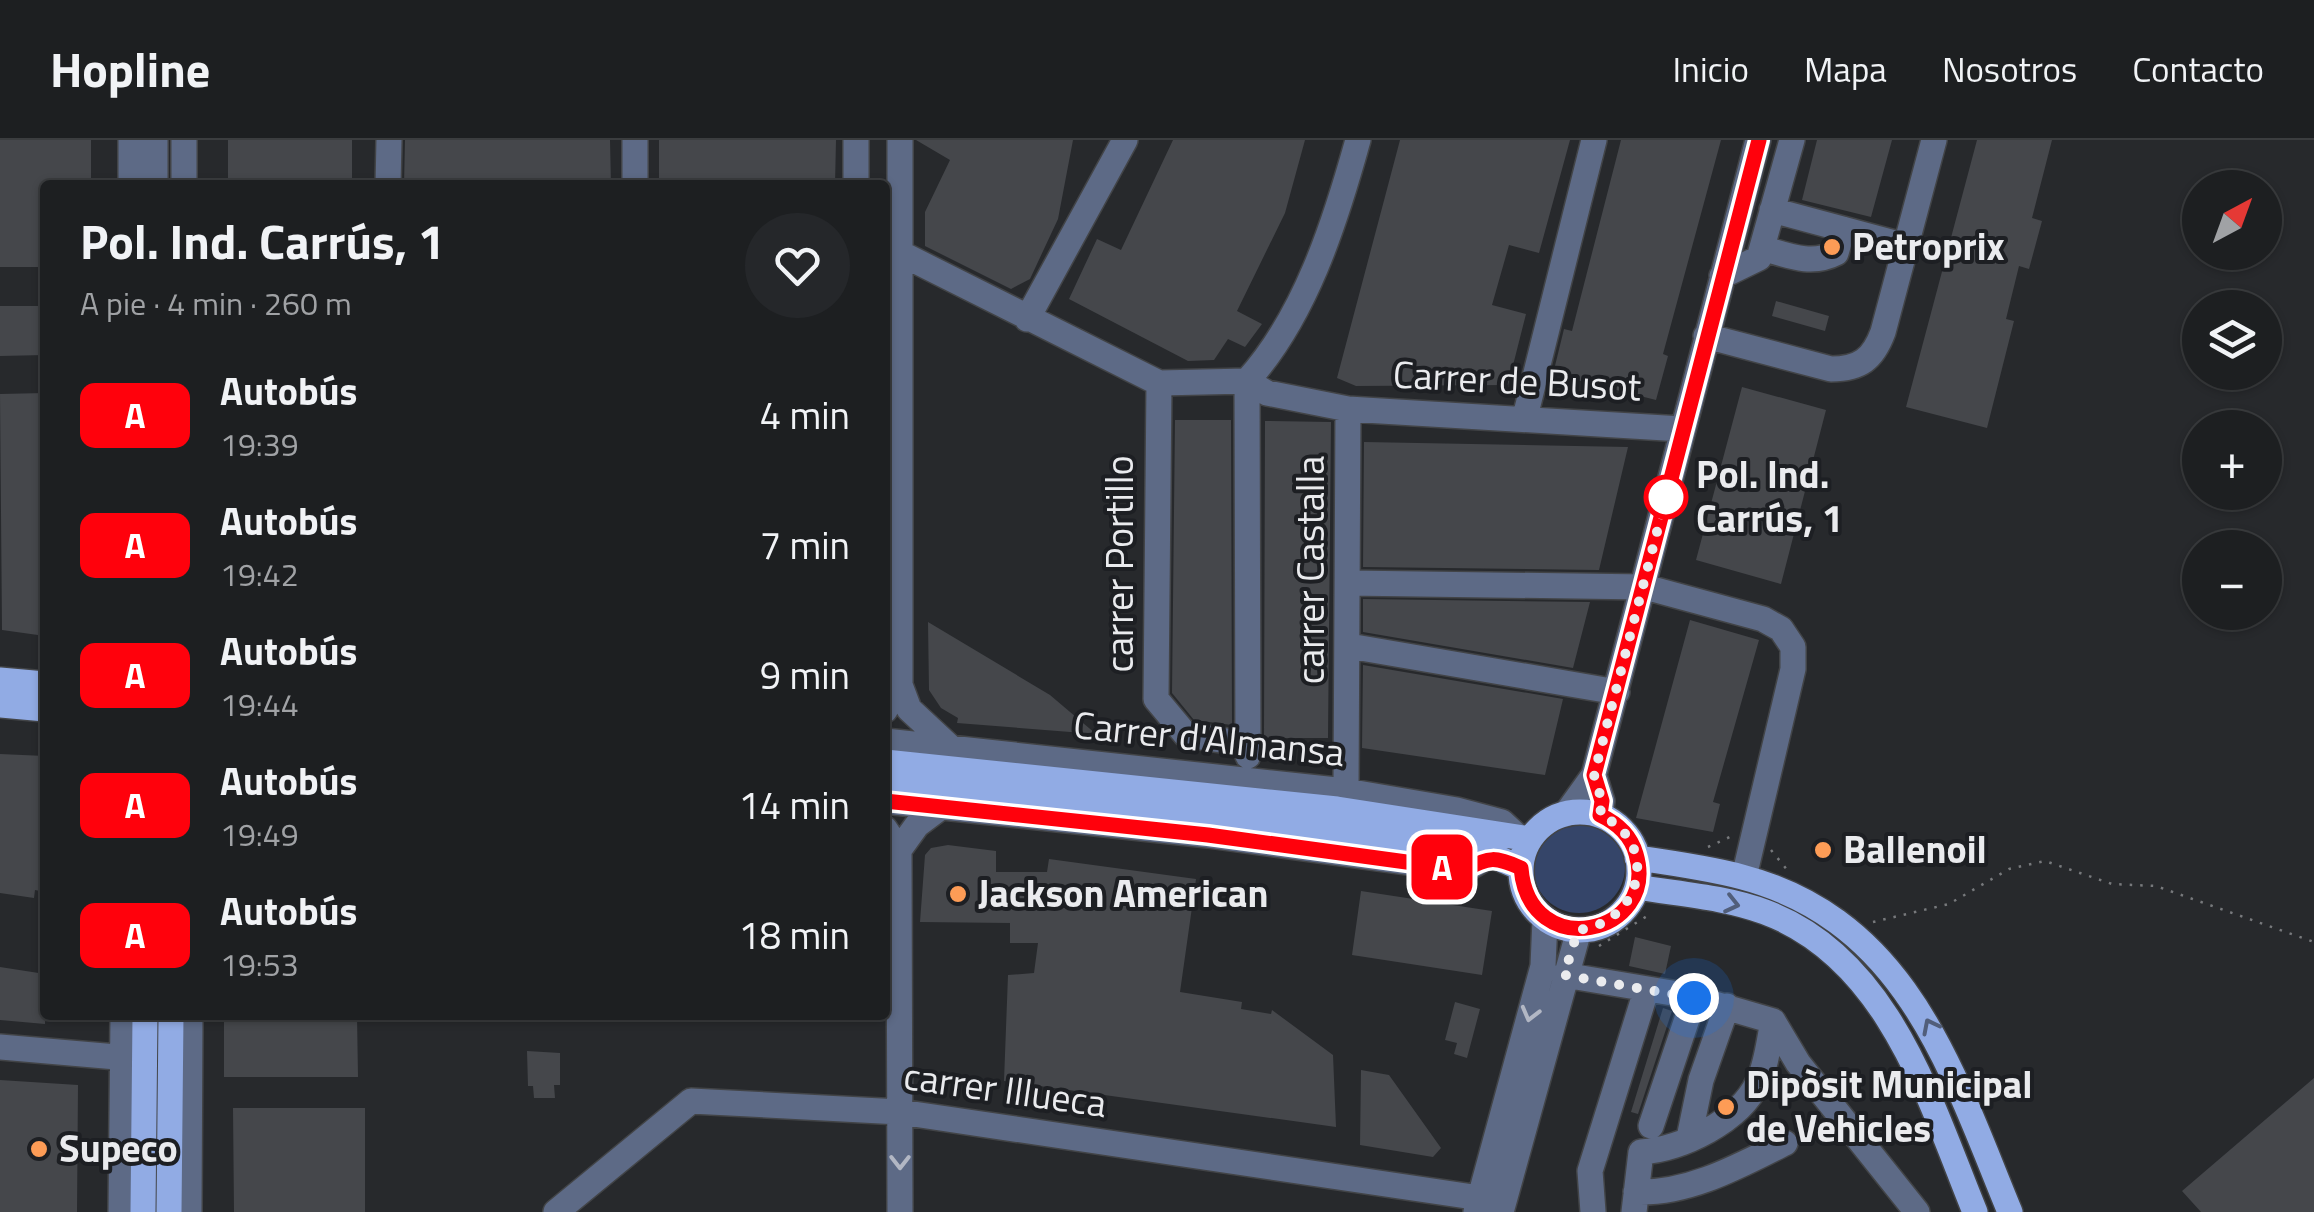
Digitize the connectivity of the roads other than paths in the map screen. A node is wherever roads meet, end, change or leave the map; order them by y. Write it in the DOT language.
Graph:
graph roads {
  1 [pos="131,140"];
  2 [pos="155,140"];
  3 [pos="184,140"];
  4 [pos="388,140"];
  5 [pos="635,140"];
  6 [pos="856,140"];
  7 [pos="900,140"];
  8 [pos="1125,140"];
  9 [pos="1358,140"];
  10 [pos="1594,140"];
  11 [pos="1758,140"];
  12 [pos="1792,140"];
  13 [pos="1934,140"];
  14 [pos="132,180"];
  15 [pos="155,180"];
  16 [pos="184,180"];
  17 [pos="388,180"];
  18 [pos="635,180"];
  19 [pos="856,180"];
  20 [pos="1772,210"];
  21 [pos="1843,228"];
  22 [pos="1906,246"];
  23 [pos="1762,248"];
  24 [pos="900,252"];
  25 [pos="1722,276"];
  26 [pos="1027,318"];
  27 [pos="1706,336"];
  28 [pos="1247,381"];
  29 [pos="1158,383"];
  30 [pos="892,390"];
  31 [pos="1348,409"];
  32 [pos="1525,417"];
  33 [pos="1682,429"];
  34 [pos="1348,583"];
  35 [pos="1645,588"];
  36 [pos="1349,646"];
  37 [pos="40,685"];
  38 [pos="900,685"];
  39 [pos="1,691"];
  40 [pos="1616,692"];
  41 [pos="890,702"];
  42 [pos="37,708"];
  43 [pos="1186,735"];
  44 [pos="890,742"];
  45 [pos="1248,744"];
  46 [pos="952,749"];
  47 [pos="890,763"];
  48 [pos="1594,775"];
  49 [pos="1249,780"];
  50 [pos="890,783"];
  51 [pos="1346,790"];
  52 [pos="890,802"];
  53 [pos="941,807"];
  54 [pos="1566,814"];
  55 [pos="1600,815"];
  56 [pos="1524,838"];
  57 [pos="892,839"];
  58 [pos="1487,856"];
  59 [pos="1637,858"];
  60 [pos="1521,868"];
  61 [pos="1744,877"];
  62 [pos="1636,887"];
  63 [pos="1546,919"];
  64 [pos="1578,930"];
  65 [pos="1564,975"];
  66 [pos="1646,991"];
  67 [pos="1694,998"];
  68 [pos="1728,1006"];
  69 [pos="124,1020"];
  70 [pos="144,1020"];
  71 [pos="170,1020"];
  72 [pos="190,1020"];
  73 [pos="1773,1021"];
  74 [pos="0,1047"];
  75 [pos="134,1058"];
  76 [pos="900,1112"];
  77 [pos="1651,1126"];
  78 [pos="1689,1138"];
  79 [pos="1785,1143"];
  80 [pos="1635,1202"];
  81 [pos="1486,1207"];
  82 [pos="122,1212"];
  83 [pos="143,1212"];
  84 [pos="169,1212"];
  85 [pos="189,1212"];
  86 [pos="556,1212"];
  87 [pos="900,1212"];
  88 [pos="1593,1212"];
  89 [pos="1916,1212"];
  90 [pos="1976,1212"];
  91 [pos="2010,1212"];
  1 -- 14 [label="street"];
  2 -- 15 [label="street"];
  3 -- 16 [label="street"];
  4 -- 17 [label="street"];
  5 -- 18 [label="street"];
  6 -- 19 [label="street"];
  7 -- 24 [label="street"];
  8 -- 26 [label="street"];
  9 -- 28 [label="street"];
  10 -- 32 [label="street"];
  11 -- 25 [label="street"];
  12 -- 20 [label="street"];
  13 -- 22 [label="street"];
  20 -- 21 [label="street"];
  20 -- 23 [label="street"];
  21 -- 22 [label="street"];
  21 -- 23 [label="street"];
  22 -- 27 [label="street"];
  23 -- 25 [label="street"];
  24 -- 26 [label="street"];
  24 -- 30 [label="street"];
  25 -- 27 [label="street"];
  26 -- 29 [label="street"];
  27 -- 33 [label="street"];
  28 -- 29 [label="street"];
  28 -- 31 [label="street, Carrer de Busot"];
  28 -- 45 [label="street"];
  29 -- 43 [label="street, carrer Portillo"];
  30 -- 38 [label="street"];
  31 -- 32 [label="street, Carrer de Busot"];
  31 -- 34 [label="street, carrer Castalla"];
  32 -- 33 [label="street, Carrer de Busot"];
  33 -- 35 [label="street"];
  34 -- 35 [label="street"];
  34 -- 36 [label="street, carrer Castalla"];
  35 -- 40 [label="street"];
  35 -- 61 [label="street"];
  36 -- 40 [label="street"];
  36 -- 51 [label="street, carrer Castalla"];
  37 -- 39 [label="main road"];
  38 -- 41 [label="street"];
  38 -- 46 [label="street"];
  39 -- 42 [label="main road"];
  40 -- 48 [label="street"];
  43 -- 45 [label="street, Carrer d'Almansa"];
  44 -- 46 [label="street, Carrer d'Almansa"];
  45 -- 49 [label="street"];
  46 -- 49 [label="street, Carrer d'Almansa"];
  47 -- 56 [label="main road, Carrer d'Almansa"];
  48 -- 54 [label="street"];
  48 -- 55 [label="street"];
  49 -- 51 [label="street, Carrer d'Almansa"];
  50 -- 58 [label="main road"];
  51 -- 56 [label="street, Carrer d'Almansa"];
  52 -- 53 [label="street"];
  53 -- 57 [label="street"];
  53 -- 58 [label="street"];
  54 -- 55 [label="main road"];
  54 -- 56 [label="main road"];
  55 -- 59 [label="main road"];
  56 -- 60 [label="main road"];
  57 -- 76 [label="street"];
  58 -- 60 [label="main road"];
  59 -- 61 [label="main road"];
  59 -- 62 [label="main road"];
  60 -- 63 [label="main road"];
  91 -- 61 [label="main road, one-way"];
  62 -- 64 [label="main road"];
  62 -- 90 [label="main road, one-way"];
  63 -- 64 [label="main road"];
  63 -- 81 [label="street, one-way"];
  64 -- 65 [label="street"];
  65 -- 66 [label="street"];
  65 -- 81 [label="street"];
  66 -- 67 [label="street"];
  66 -- 88 [label="street"];
  67 -- 68 [label="street"];
  67 -- 77 [label="street"];
  68 -- 73 [label="street"];
  68 -- 78 [label="street"];
  69 -- 75 [label="street"];
  70 -- 75 [label="main road"];
  71 -- 84 [label="main road"];
  72 -- 85 [label="street"];
  73 -- 78 [label="street"];
  73 -- 89 [label="street"];
  74 -- 75 [label="street"];
  75 -- 82 [label="street"];
  75 -- 83 [label="main road"];
  76 -- 81 [label="street, carrer Illueca"];
  76 -- 86 [label="street, carrer Illueca"];
  76 -- 87 [label="street, one-way"];
  78 -- 80 [label="street"];
  79 -- 80 [label="street"];
}
